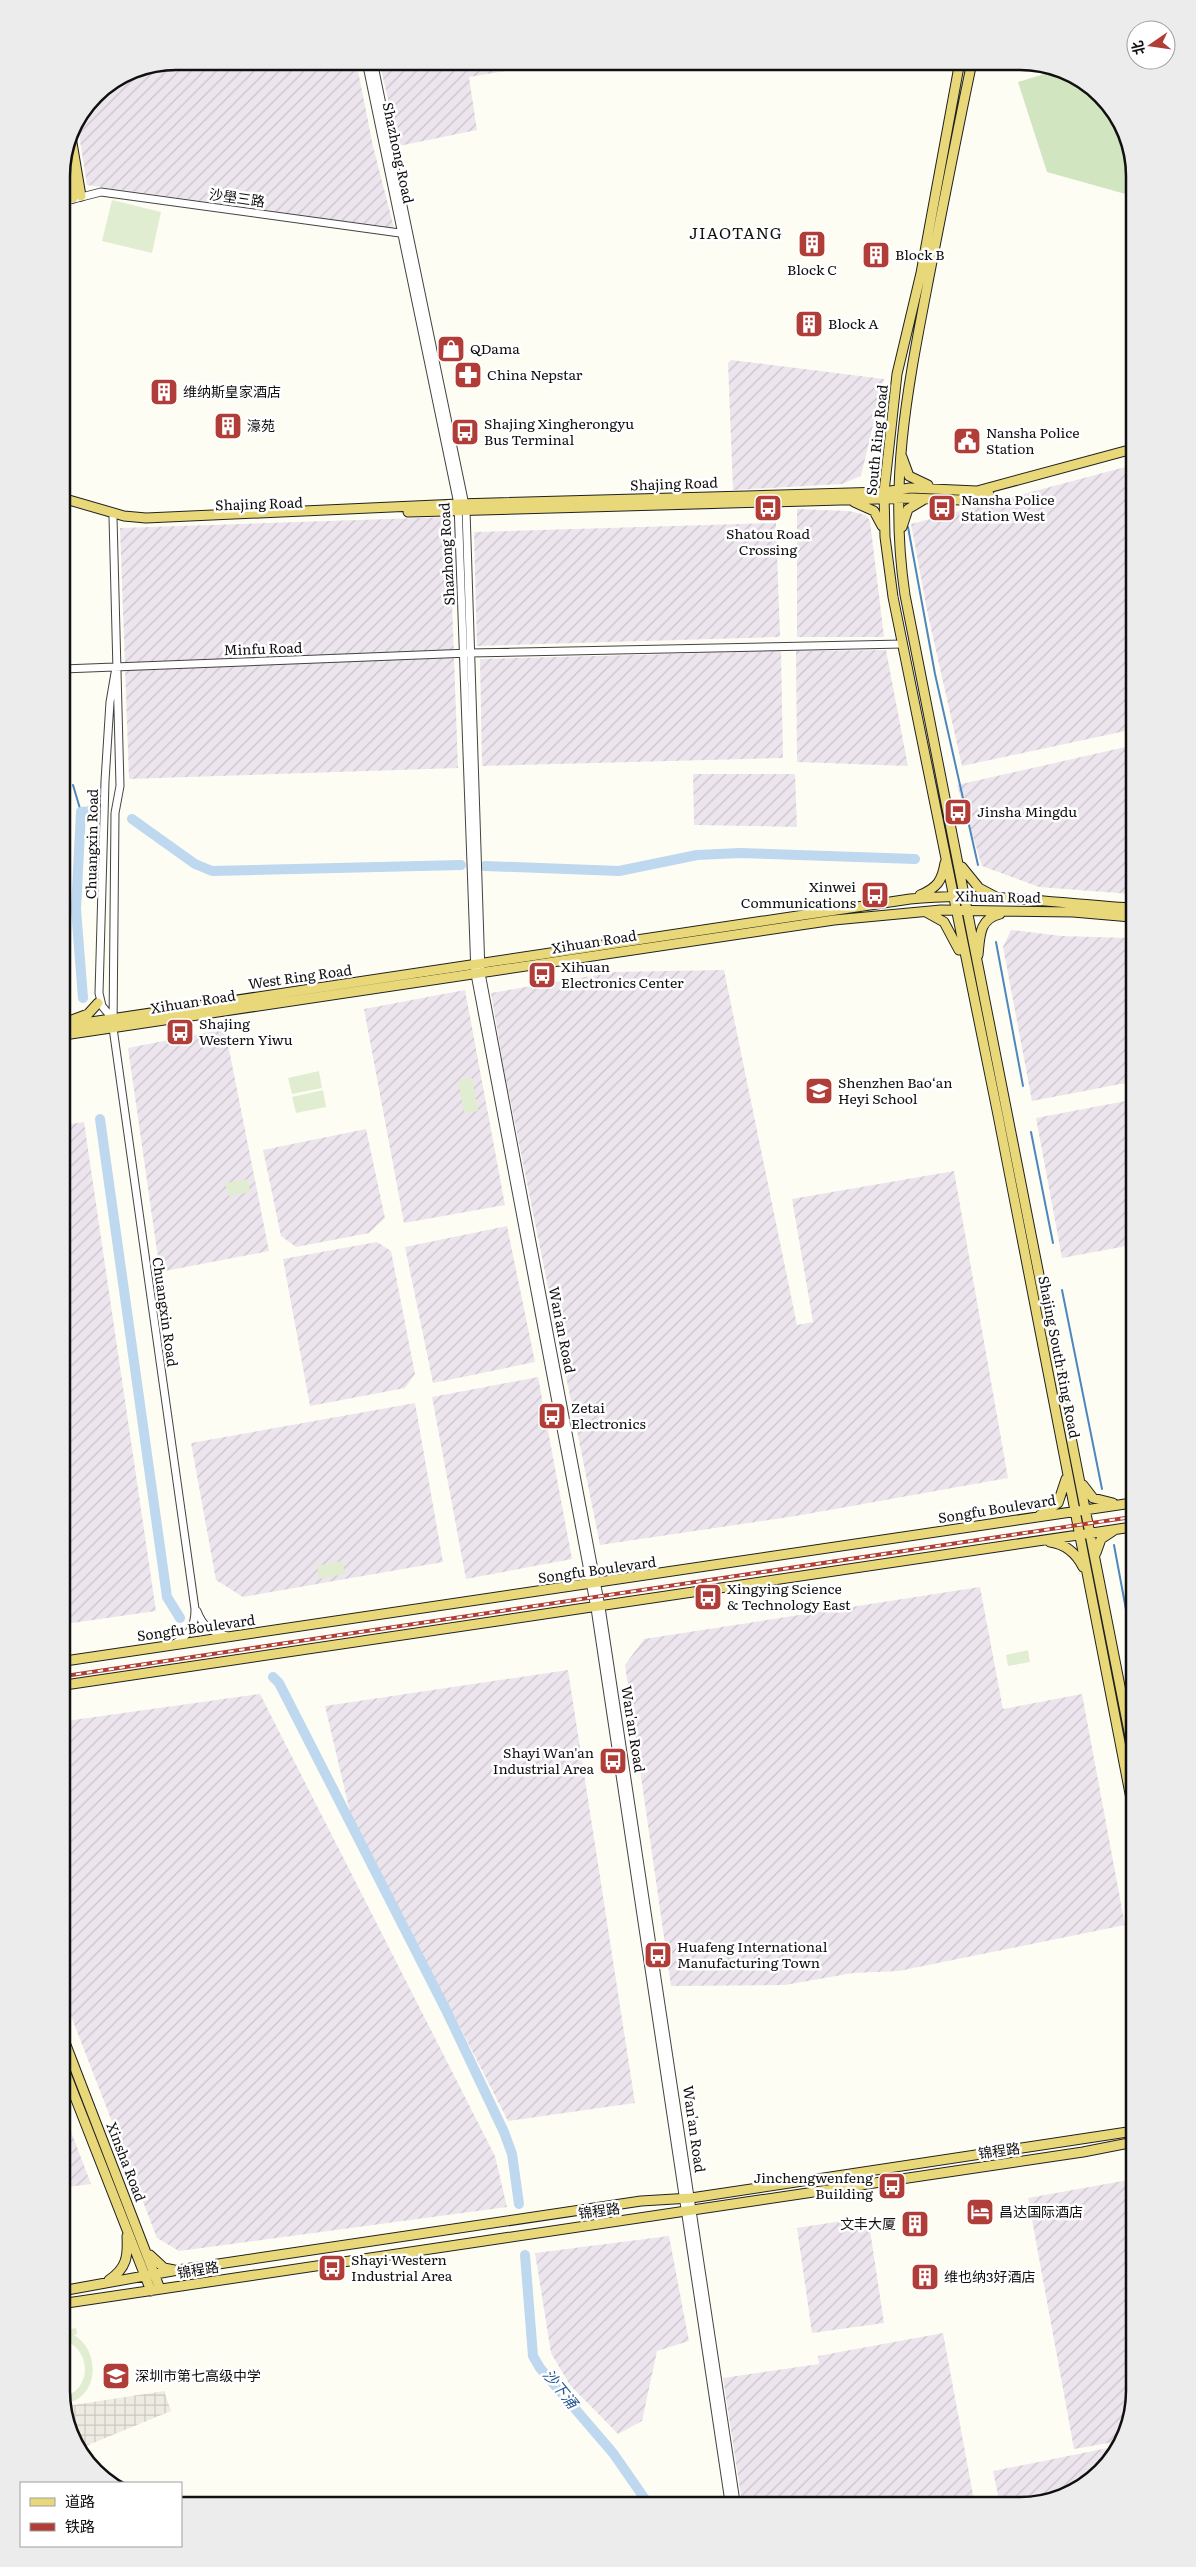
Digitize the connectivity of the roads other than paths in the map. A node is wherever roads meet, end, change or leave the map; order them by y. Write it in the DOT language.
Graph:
graph roads {
  1 [pos="368,70"];
  2 [pos="374,70"];
  3 [pos="959,70"];
  4 [pos="970,70"];
  5 [pos="72,154"];
  6 [pos="70,168"];
  7 [pos="77,197"];
  8 [pos="70,199"];
  9 [pos="406,234"];
  10 [pos="900,451"];
  11 [pos="1126,451"];
  12 [pos="1126,457"];
  13 [pos="942,490"];
  14 [pos="897,494"];
  15 [pos="884,495"];
  16 [pos="927,498"];
  17 [pos="70,500"];
  18 [pos="847,500"];
  19 [pos="70,504"];
  20 [pos="462,507"];
  21 [pos="113,517"];
  22 [pos="886,537"];
  23 [pos="900,554"];
  24 [pos="903,644"];
  25 [pos="467,653"];
  26 [pos="118,667"];
  27 [pos="70,669"];
  28 [pos="957,853"];
  29 [pos="946,855"];
  30 [pos="953,897"];
  31 [pos="965,897"];
  32 [pos="999,898"];
  33 [pos="910,899"];
  34 [pos="1126,908"];
  35 [pos="956,910"];
  36 [pos="967,910"];
  37 [pos="1013,911"];
  38 [pos="924,912"];
  39 [pos="1126,917"];
  40 [pos="977,964"];
  41 [pos="966,965"];
  42 [pos="478,969"];
  43 [pos="98,1003"];
  44 [pos="70,1021"];
  45 [pos="112,1023"];
  46 [pos="70,1025"];
  47 [pos="70,1034"];
  48 [pos="1067,1469"];
  49 [pos="1078,1473"];
  50 [pos="1126,1504"];
  51 [pos="1126,1504"];
  52 [pos="1086,1510"];
  53 [pos="1075,1511"];
  54 [pos="1035,1518"];
  55 [pos="1126,1528"];
  56 [pos="1120,1529"];
  57 [pos="1090,1533"];
  58 [pos="1079,1535"];
  59 [pos="1037,1541"];
  60 [pos="1096,1564"];
  61 [pos="1089,1583"];
  62 [pos="594,1584"];
  63 [pos="598,1607"];
  64 [pos="196,1609"];
  65 [pos="231,1637"];
  66 [pos="171,1645"];
  67 [pos="70,1660"];
  68 [pos="70,1684"];
  69 [pos="1126,1716"];
  70 [pos="1126,1773"];
  71 [pos="70,2056"];
  72 [pos="70,2084"];
  73 [pos="1126,2132"];
  74 [pos="1126,2144"];
  75 [pos="688,2198"];
  76 [pos="690,2211"];
  77 [pos="126,2225"];
  78 [pos="145,2248"];
  79 [pos="176,2270"];
  80 [pos="155,2274"];
  81 [pos="145,2276"];
  82 [pos="105,2282"];
  83 [pos="70,2289"];
  84 [pos="156,2290"];
  85 [pos="70,2303"];
  86 [pos="728,2497"];
  87 [pos="735,2497"];
  1 -- 9 [label="street, Shazhong Road"];
  2 -- 9 [label="street, Shazhong Road"];
  3 -- 15 [label="main road, South Ring Road"];
  4 -- 10 [label="main road, South Ring Road"];
  5 -- 7 [label="main road"];
  6 -- 7 [label="main road"];
  7 -- 8 [label="street, 沙壆三路"];
  7 -- 9 [label="street, 沙壆三路"];
  9 -- 20 [label="street, Shazhong Road"];
  10 -- 13 [label="main road"];
  10 -- 14 [label="main road, South Ring Road"];
  11 -- 13 [label="main road"];
  12 -- 16 [label="main road"];
  13 -- 14 [label="main road"];
  14 -- 15 [label="main road"];
  14 -- 16 [label="main road"];
  14 -- 23 [label="main road, South Ring Road"];
  15 -- 18 [label="main road, Shajing Road"];
  15 -- 20 [label="main road, Shajing Road"];
  15 -- 22 [label="main road, South Ring Road"];
  16 -- 23 [label="main road"];
  17 -- 20 [label="main road, Shajing Road"];
  18 -- 20 [label="main road, Shajing Road"];
  18 -- 22 [label="main road"];
  19 -- 21 [label="main road, Shajing Road"];
  20 -- 21 [label="main road, Shajing Road"];
  20 -- 25 [label="street, Shazhong Road"];
  21 -- 26 [label="street, Chuangxin Road"];
  22 -- 24 [label="main road, South Ring Road"];
  23 -- 28 [label="main road, South Ring Road"];
  24 -- 25 [label="street, Minfu Road"];
  24 -- 29 [label="main road, South Ring Road"];
  25 -- 26 [label="street, Minfu Road"];
  25 -- 42 [label="street, Shazhong Road"];
  26 -- 27 [label="street, Minfu Road"];
  26 -- 45 [label="street, Chuangxin Road"];
  26 -- 45 [label="street, Chuangxin Road"];
  28 -- 31 [label="main road, South Ring Road"];
  28 -- 32 [label="main road"];
  29 -- 30 [label="main road, South Ring Road"];
  29 -- 33 [label="main road"];
  30 -- 31 [label="main road, Xihuan Road"];
  30 -- 33 [label="main road, Xihuan Road"];
  30 -- 35 [label="main road, South Ring Road"];
  31 -- 32 [label="main road, Xihuan Road"];
  31 -- 36 [label="main road, South Ring Road"];
  32 -- 34 [label="main road, Xihuan Road"];
  33 -- 42 [label="main road, Xihuan Road"];
  35 -- 36 [label="main road, Xihuan Road"];
  35 -- 38 [label="main road, Xihuan Road"];
  35 -- 41 [label="main road, Shajing South Ring Road"];
  36 -- 37 [label="main road, Xihuan Road"];
  36 -- 40 [label="main road, Shajing South Ring Road"];
  37 -- 39 [label="main road, Xihuan Road"];
  37 -- 40 [label="main road"];
  38 -- 41 [label="main road"];
  38 -- 42 [label="main road, Xihuan Road"];
  40 -- 49 [label="main road, Shajing South Ring Road"];
  41 -- 48 [label="main road, Shajing South Ring Road"];
  42 -- 45 [label="main road, West Ring Road"];
  42 -- 62 [label="street, Wan'an Road"];
  43 -- 44 [label="main road"];
  45 -- 46 [label="main road, West Ring Road"];
  45 -- 47 [label="main road"];
  45 -- 64 [label="street, Chuangxin Road"];
  48 -- 53 [label="main road, Shajing South Ring Road"];
  48 -- 54 [label="main road"];
  49 -- 50 [label="main road"];
  49 -- 52 [label="main road, Shajing South Ring Road"];
  51 -- 52 [label="main road, Songfu Boulevard"];
  52 -- 53 [label="main road, Songfu Boulevard"];
  52 -- 57 [label="main road, Shajing South Ring Road"];
  53 -- 54 [label="main road, Songfu Boulevard"];
  53 -- 58 [label="main road, Shajing South Ring Road"];
  54 -- 62 [label="main road, Songfu Boulevard"];
  55 -- 56 [label="main road"];
  56 -- 57 [label="main road"];
  56 -- 60 [label="main road"];
  57 -- 58 [label="main road"];
  57 -- 60 [label="main road, Shajing South Ring Road"];
  58 -- 59 [label="main road"];
  58 -- 61 [label="main road, Shajing South Ring Road"];
  59 -- 61 [label="main road"];
  59 -- 63 [label="main road"];
  60 -- 69 [label="main road, Shajing South Ring Road"];
  61 -- 70 [label="main road, Shajing South Ring Road"];
  62 -- 63 [label="street, Wan'an Road"];
  62 -- 65 [label="main road, Songfu Boulevard"];
  63 -- 68 [label="main road"];
  63 -- 75 [label="street, Wan'an Road"];
  64 -- 65 [label="street, Chuangxin Road"];
  64 -- 66 [label="street, Chuangxin Road"];
  65 -- 66 [label="main road, Songfu Boulevard"];
  66 -- 67 [label="main road, Songfu Boulevard"];
  71 -- 78 [label="main road, Xinsha Road"];
  72 -- 77 [label="main road, Xinsha Road"];
  73 -- 75 [label="main road, 锦程路"];
  74 -- 76 [label="main road, 锦程路"];
  75 -- 76 [label="street, Wan'an Road"];
  75 -- 79 [label="main road, 锦程路"];
  76 -- 84 [label="main road, 锦程路"];
  76 -- 86 [label="street, Wan'an Road"];
  76 -- 87 [label="street, Wan'an Road"];
  77 -- 81 [label="main road, Xinsha Road"];
  77 -- 82 [label="main road"];
  78 -- 79 [label="main road"];
  78 -- 80 [label="main road, Xinsha Road"];
  79 -- 80 [label="main road, 锦程路"];
  80 -- 81 [label="main road, 锦程路"];
  80 -- 84 [label="main road, Xinsha Road"];
  81 -- 82 [label="main road, 锦程路"];
  81 -- 84 [label="main road, Xinsha Road"];
  82 -- 83 [label="main road, 锦程路"];
  84 -- 85 [label="main road, 锦程路"];
}
